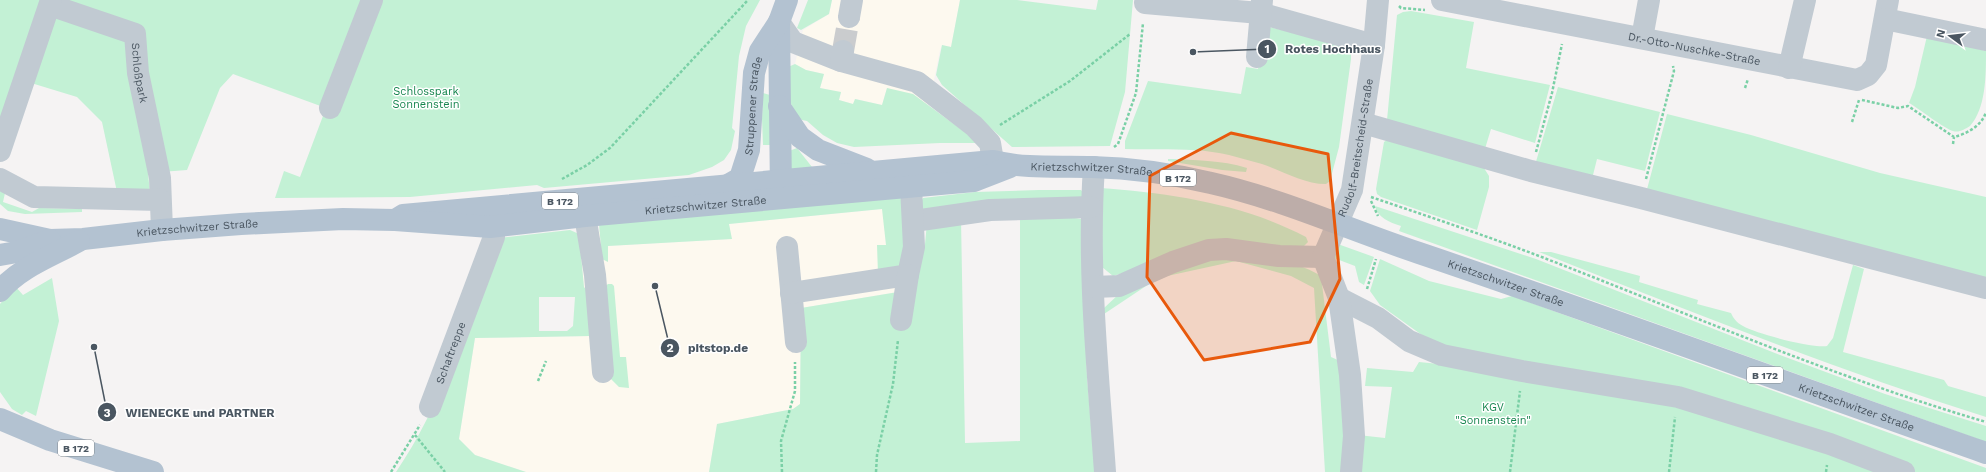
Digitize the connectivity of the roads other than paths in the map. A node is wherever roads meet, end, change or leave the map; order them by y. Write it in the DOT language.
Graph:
graph roads {
  1 [pos="372,0"];
  2 [pos="787,0"];
  3 [pos="1378,0"];
  4 [pos="1442,0"];
  5 [pos="1649,0"];
  6 [pos="1805,0"];
  7 [pos="50,2"];
  8 [pos="1145,3"];
  9 [pos="1261,6"];
  10 [pos="1518,7"];
  11 [pos="1887,10"];
  12 [pos="779,22"];
  13 [pos="1642,38"];
  14 [pos="1986,40"];
  15 [pos="1374,45"];
  16 [pos="1257,57"];
  17 [pos="1789,68"];
  18 [pos="779,106"];
  19 [pos="330,108"];
  20 [pos="1363,123"];
  21 [pos="1,146"];
  22 [pos="1003,164"];
  23 [pos="1094,167"];
  24 [pos="872,171"];
  25 [pos="0,179"];
  26 [pos="726,186"];
  27 [pos="911,187"];
  28 [pos="781,189"];
  29 [pos="160,200"];
  30 [pos="1091,207"];
  31 [pos="585,216"];
  32 [pos="395,220"];
  33 [pos="914,221"];
  34 [pos="1336,223"];
  35 [pos="490,227"];
  36 [pos="0,229"];
  37 [pos="162,230"];
  38 [pos="82,239"];
  39 [pos="50,240"];
  40 [pos="787,247"];
  41 [pos="0,255"];
  42 [pos="1323,257"];
  43 [pos="908,275"];
  44 [pos="1094,288"];
  45 [pos="1986,288"];
  46 [pos="0,291"];
  47 [pos="791,293"];
  48 [pos="1339,298"];
  49 [pos="901,320"];
  50 [pos="796,342"];
  51 [pos="604,372"];
  52 [pos="430,407"];
  53 [pos="0,419"];
  54 [pos="1986,453"];
  55 [pos="153,472"];
  56 [pos="1105,472"];
  57 [pos="1351,472"];
  58 [pos="1904,472"];
  1 -- 19 [label="street"];
  2 -- 12 [label="main road, Struppener Straße"];
  3 -- 15 [label="street, Rudolf-Breitscheid-Straße"];
  4 -- 10 [label="street, Dr.-Otto-Nuschke-Straße"];
  5 -- 13 [label="street"];
  6 -- 17 [label="street"];
  7 -- 21 [label="street, Schloßpark"];
  7 -- 29 [label="street, Schloßpark"];
  8 -- 9 [label="street"];
  9 -- 15 [label="street"];
  9 -- 16 [label="street"];
  10 -- 13 [label="street, Dr.-Otto-Nuschke-Straße"];
  11 -- 14 [label="street"];
  11 -- 17 [label="street, Dr.-Otto-Nuschke-Straße"];
  12 -- 18 [label="main road, Struppener Straße"];
  12 -- 22 [label="street"];
  12 -- 26 [label="main road, Struppener Straße"];
  13 -- 17 [label="street, Dr.-Otto-Nuschke-Straße"];
  15 -- 20 [label="street, Rudolf-Breitscheid-Straße"];
  18 -- 24 [label="main road"];
  18 -- 28 [label="main road, Struppener Straße"];
  20 -- 34 [label="street, Rudolf-Breitscheid-Straße"];
  20 -- 45 [label="street"];
  22 -- 23 [label="main road, Krietzschwitzer Straße / B 172"];
  22 -- 24 [label="main road, Krietzschwitzer Straße / B 172"];
  22 -- 27 [label="main road, Krietzschwitzer Straße / B 172"];
  23 -- 30 [label="street"];
  23 -- 34 [label="main road, Krietzschwitzer Straße / B 172"];
  24 -- 28 [label="main road, Krietzschwitzer Straße / B 172"];
  25 -- 29 [label="street"];
  26 -- 28 [label="main road, Krietzschwitzer Straße / B 172"];
  26 -- 32 [label="main road, Krietzschwitzer Straße / B 172"];
  27 -- 28 [label="main road, Krietzschwitzer Straße / B 172"];
  27 -- 33 [label="street"];
  28 -- 31 [label="main road, Krietzschwitzer Straße / B 172"];
  29 -- 37 [label="street"];
  30 -- 33 [label="street"];
  30 -- 44 [label="street"];
  31 -- 35 [label="main road, Krietzschwitzer Straße / B 172"];
  31 -- 51 [label="street"];
  32 -- 35 [label="main road, Krietzschwitzer Straße / B 172"];
  32 -- 37 [label="main road, Krietzschwitzer Straße / B 172"];
  33 -- 43 [label="street"];
  34 -- 42 [label="street, Rudolf-Breitscheid-Straße"];
  34 -- 54 [label="main road, Krietzschwitzer Straße / B 172"];
  35 -- 52 [label="street, Schaftreppe"];
  36 -- 39 [label="main road, Krietzschwitzer Straße / B 172"];
  37 -- 38 [label="main road, Krietzschwitzer Straße / B 172"];
  38 -- 39 [label="main road, Krietzschwitzer Straße / B 172"];
  38 -- 46 [label="main road, B 172"];
  39 -- 41 [label="main road, B 172"];
  40 -- 47 [label="street"];
  42 -- 44 [label="street"];
  42 -- 48 [label="street"];
  43 -- 47 [label="street"];
  43 -- 49 [label="street"];
  44 -- 56 [label="street"];
  47 -- 50 [label="street"];
  48 -- 57 [label="street"];
  48 -- 58 [label="street"];
  53 -- 55 [label="main road, B 172"];
}
